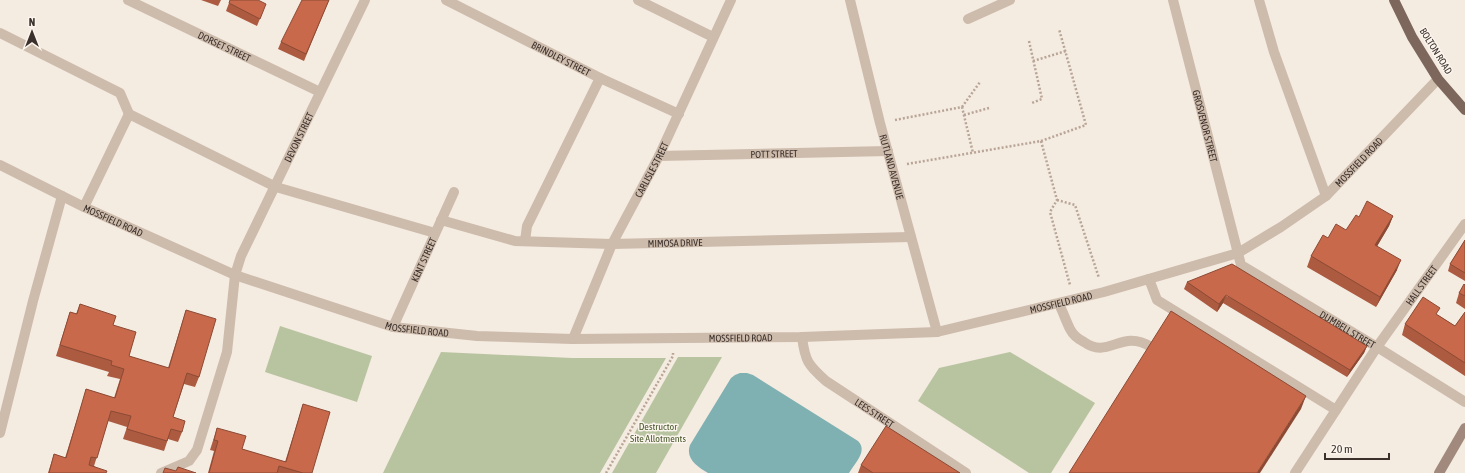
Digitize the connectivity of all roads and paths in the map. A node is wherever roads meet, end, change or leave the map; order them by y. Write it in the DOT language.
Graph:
graph roads {
  1 [pos="128,0"];
  2 [pos="365,0"];
  3 [pos="446,0"];
  4 [pos="638,0"];
  5 [pos="731,0"];
  6 [pos="850,0"];
  7 [pos="1010,0"];
  8 [pos="1173,0"];
  9 [pos="1259,0"];
  10 [pos="1394,0"];
  11 [pos="968,19"];
  12 [pos="1059,29"];
  13 [pos="0,33"];
  14 [pos="713,37"];
  15 [pos="1029,41"];
  16 [pos="1066,51"];
  17 [pos="1033,61"];
  18 [pos="600,78"];
  19 [pos="1438,79"];
  20 [pos="980,82"];
  21 [pos="320,92"];
  22 [pos="1032,103"];
  23 [pos="962,107"];
  24 [pos="989,108"];
  25 [pos="1465,110"];
  26 [pos="129,114"];
  27 [pos="679,114"];
  28 [pos="964,116"];
  29 [pos="880,123"];
  30 [pos="1041,141"];
  31 [pos="888,151"];
  32 [pos="973,153"];
  33 [pos="659,156"];
  34 [pos="0,165"];
  35 [pos="893,166"];
  36 [pos="276,187"];
  37 [pos="454,192"];
  38 [pos="62,196"];
  39 [pos="1326,196"];
  40 [pos="1057,200"];
  41 [pos="84,207"];
  42 [pos="441,220"];
  43 [pos="1465,224"];
  44 [pos="435,233"];
  45 [pos="911,237"];
  46 [pos="525,241"];
  47 [pos="612,244"];
  48 [pos="1238,253"];
  49 [pos="235,275"];
  50 [pos="1149,279"];
  51 [pos="1104,292"];
  52 [pos="1074,300"];
  53 [pos="1059,304"];
  54 [pos="393,327"];
  55 [pos="937,332"];
  56 [pos="802,337"];
  57 [pos="675,338"];
  58 [pos="573,339"];
  59 [pos="1151,347"];
  60 [pos="1377,347"];
  61 [pos="1465,402"];
  62 [pos="1336,410"];
  63 [pos="1465,428"];
  64 [pos="0,433"];
  65 [pos="161,473"];
  66 [pos="606,473"];
  67 [pos="966,473"];
  68 [pos="1295,473"];
  69 [pos="1439,473"];
  1 -- 21 [label="street, DORSET STREET"];
  2 -- 21 [label="street, DEVON STREET"];
  3 -- 18 [label="street, BRINDLEY STREET"];
  4 -- 14 [label="street"];
  5 -- 14 [label="street, CARLISLE STREET"];
  6 -- 29 [label="street, RUTLAND AVENUE"];
  7 -- 11 [label="street"];
  8 -- 48 [label="street, GROSVENOR STREET"];
  9 -- 39 [label="street"];
  10 -- 19 [label="main road, BOLTON ROAD"];
  12 -- 16 [label="path"];
  13 -- 26 [label="street"];
  14 -- 27 [label="street, CARLISLE STREET"];
  15 -- 17 [label="path"];
  16 -- 17 [label="path"];
  16 -- 30 [label="path"];
  17 -- 22 [label="path"];
  18 -- 27 [label="street, BRINDLEY STREET"];
  18 -- 46 [label="street"];
  19 -- 25 [label="main road, BOLTON ROAD"];
  19 -- 39 [label="street, MOSSFIELD ROAD"];
  20 -- 23 [label="path"];
  21 -- 36 [label="street, DEVON STREET"];
  23 -- 28 [label="path"];
  23 -- 29 [label="path"];
  24 -- 28 [label="path"];
  26 -- 36 [label="street"];
  26 -- 41 [label="street"];
  27 -- 33 [label="street, CARLISLE STREET"];
  28 -- 32 [label="path"];
  29 -- 31 [label="street, RUTLAND AVENUE"];
  30 -- 32 [label="path"];
  30 -- 40 [label="path"];
  31 -- 33 [label="street, POTT STREET"];
  31 -- 35 [label="street, RUTLAND AVENUE"];
  32 -- 35 [label="path"];
  33 -- 47 [label="street, CARLISLE STREET"];
  34 -- 38 [label="street, MOSSFIELD ROAD"];
  35 -- 45 [label="street, RUTLAND AVENUE"];
  36 -- 44 [label="street"];
  36 -- 49 [label="street, DEVON STREET"];
  37 -- 42 [label="street, KENT STREET"];
  38 -- 41 [label="street, MOSSFIELD ROAD"];
  38 -- 64 [label="street"];
  39 -- 48 [label="street, MOSSFIELD ROAD"];
  40 -- 51 [label="path"];
  40 -- 52 [label="path"];
  41 -- 49 [label="street, MOSSFIELD ROAD"];
  42 -- 44 [label="street, KENT STREET"];
  42 -- 46 [label="street, MIMOSA DRIVE"];
  43 -- 60 [label="street, HALL STREET"];
  44 -- 54 [label="street, KENT STREET"];
  45 -- 47 [label="street, MIMOSA DRIVE"];
  45 -- 55 [label="street, RUTLAND AVENUE"];
  46 -- 47 [label="street, MIMOSA DRIVE"];
  47 -- 58 [label="street, CARLISLE STREET"];
  48 -- 50 [label="street, MOSSFIELD ROAD"];
  48 -- 60 [label="street, DUMBELL STREET"];
  49 -- 54 [label="street, MOSSFIELD ROAD"];
  49 -- 65 [label="street, DEVON STREET"];
  50 -- 51 [label="street, MOSSFIELD ROAD"];
  50 -- 62 [label="street"];
  51 -- 52 [label="street, MOSSFIELD ROAD"];
  52 -- 53 [label="street, MOSSFIELD ROAD"];
  53 -- 55 [label="street, MOSSFIELD ROAD"];
  53 -- 59 [label="street"];
  54 -- 58 [label="street, MOSSFIELD ROAD"];
  55 -- 56 [label="street, MOSSFIELD ROAD"];
  56 -- 57 [label="street, MOSSFIELD ROAD"];
  56 -- 67 [label="street, LEES STREET"];
  57 -- 58 [label="street, MOSSFIELD ROAD"];
  57 -- 66 [label="path"];
  60 -- 61 [label="street, DUMBELL STREET"];
  60 -- 62 [label="street, HALL STREET"];
  62 -- 68 [label="street, HALL STREET"];
  63 -- 69 [label="main road"];
}
